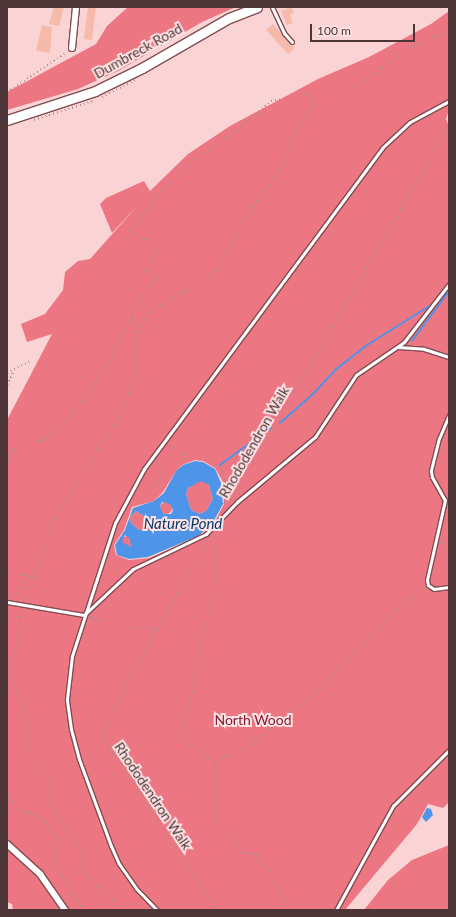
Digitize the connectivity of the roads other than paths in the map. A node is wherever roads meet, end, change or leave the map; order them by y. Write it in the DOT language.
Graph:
graph roads {
  1 [pos="76,7"];
  2 [pos="256,7"];
  3 [pos="272,7"];
  4 [pos="292,42"];
  5 [pos="72,48"];
  6 [pos="449,100"];
  7 [pos="7,120"];
  8 [pos="449,284"];
  9 [pos="397,347"];
  10 [pos="449,357"];
  11 [pos="449,415"];
  12 [pos="449,586"];
  13 [pos="7,601"];
  14 [pos="84,615"];
  15 [pos="449,750"];
  16 [pos="7,844"];
  17 [pos="65,910"];
  18 [pos="157,910"];
  19 [pos="336,910"];
  1 -- 5 [label="street"];
  2 -- 7 [label="main road, Dumbreck Road"];
  3 -- 4 [label="lane"];
  6 -- 14 [label="lane"];
  8 -- 9 [label="lane"];
  9 -- 10 [label="lane"];
  9 -- 14 [label="lane"];
  11 -- 12 [label="lane"];
  13 -- 14 [label="lane"];
  14 -- 18 [label="lane"];
  15 -- 19 [label="lane"];
  16 -- 17 [label="street"];
}
